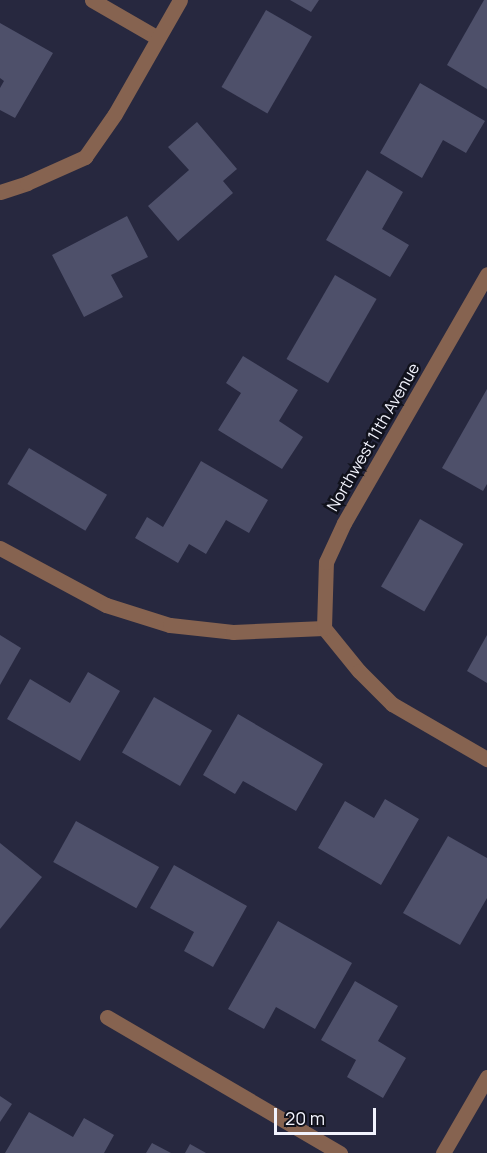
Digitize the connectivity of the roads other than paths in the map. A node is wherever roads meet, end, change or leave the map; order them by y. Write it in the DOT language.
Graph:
graph roads {
  1 [pos="92,0"];
  2 [pos="180,0"];
  3 [pos="158,38"];
  4 [pos="0,192"];
  5 [pos="487,274"];
  6 [pos="482,297"];
  7 [pos="0,548"];
  8 [pos="324,628"];
  9 [pos="487,759"];
  10 [pos="107,1017"];
  11 [pos="487,1077"];
  12 [pos="340,1153"];
  13 [pos="443,1153"];
  1 -- 3 [label="street"];
  2 -- 3 [label="street"];
  3 -- 4 [label="street"];
  5 -- 6 [label="street, Northwest 11th Avenue"];
  6 -- 8 [label="street, Northwest 11th Avenue"];
  7 -- 8 [label="street"];
  8 -- 9 [label="street"];
  10 -- 12 [label="street"];
  11 -- 13 [label="street"];
}
